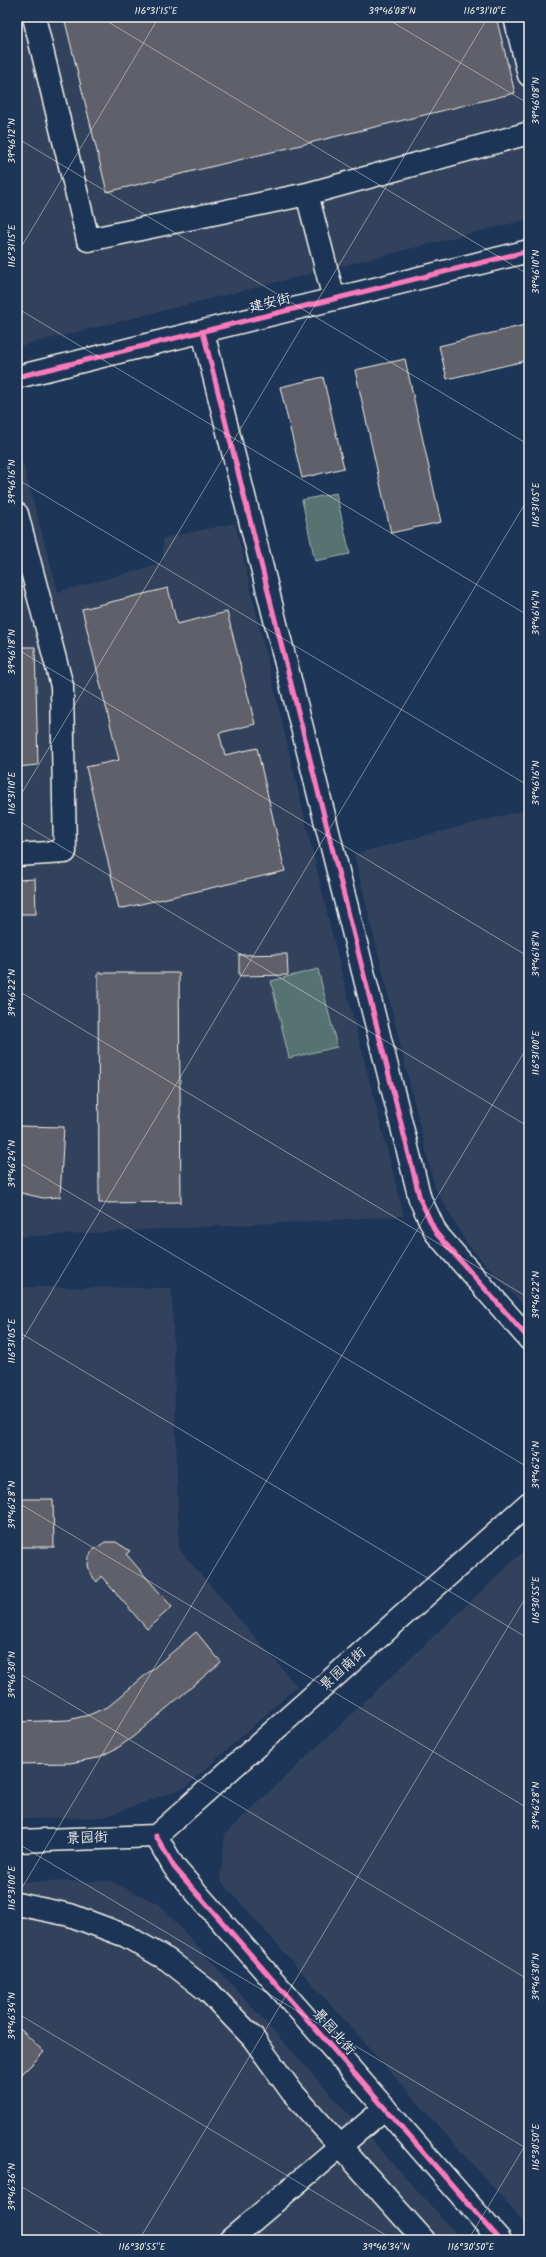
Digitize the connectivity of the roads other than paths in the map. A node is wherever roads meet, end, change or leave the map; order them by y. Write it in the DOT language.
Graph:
graph roads {
  1 [pos="34,17"];
  2 [pos="515,17"];
  3 [pos="529,75"];
  4 [pos="529,133"];
  5 [pos="306,194"];
  6 [pos="529,251"];
  7 [pos="334,299"];
  8 [pos="203,332"];
  9 [pos="17,377"];
  10 [pos="17,514"];
  11 [pos="17,854"];
  12 [pos="529,1339"];
  13 [pos="529,1503"];
  14 [pos="156,1836"];
  15 [pos="17,1841"];
  16 [pos="17,1904"];
  17 [pos="385,2108"];
  18 [pos="341,2145"];
  19 [pos="230,2240"];
  20 [pos="424,2240"];
  21 [pos="500,2240"];
  1 -- 5 [label="street"];
  2 -- 3 [label="street"];
  4 -- 5 [label="street"];
  5 -- 7 [label="street"];
  6 -- 7 [label="street, 建安街"];
  7 -- 8 [label="street, 建安街"];
  8 -- 9 [label="street, 建安街"];
  8 -- 12 [label="street"];
  10 -- 11 [label="street"];
  13 -- 14 [label="street, 景园南街"];
  14 -- 15 [label="street, 景园街"];
  14 -- 17 [label="street, 景园北街"];
  16 -- 18 [label="street"];
  17 -- 18 [label="street"];
  17 -- 21 [label="street, 景园北街"];
  18 -- 19 [label="street"];
  18 -- 20 [label="street"];
}
